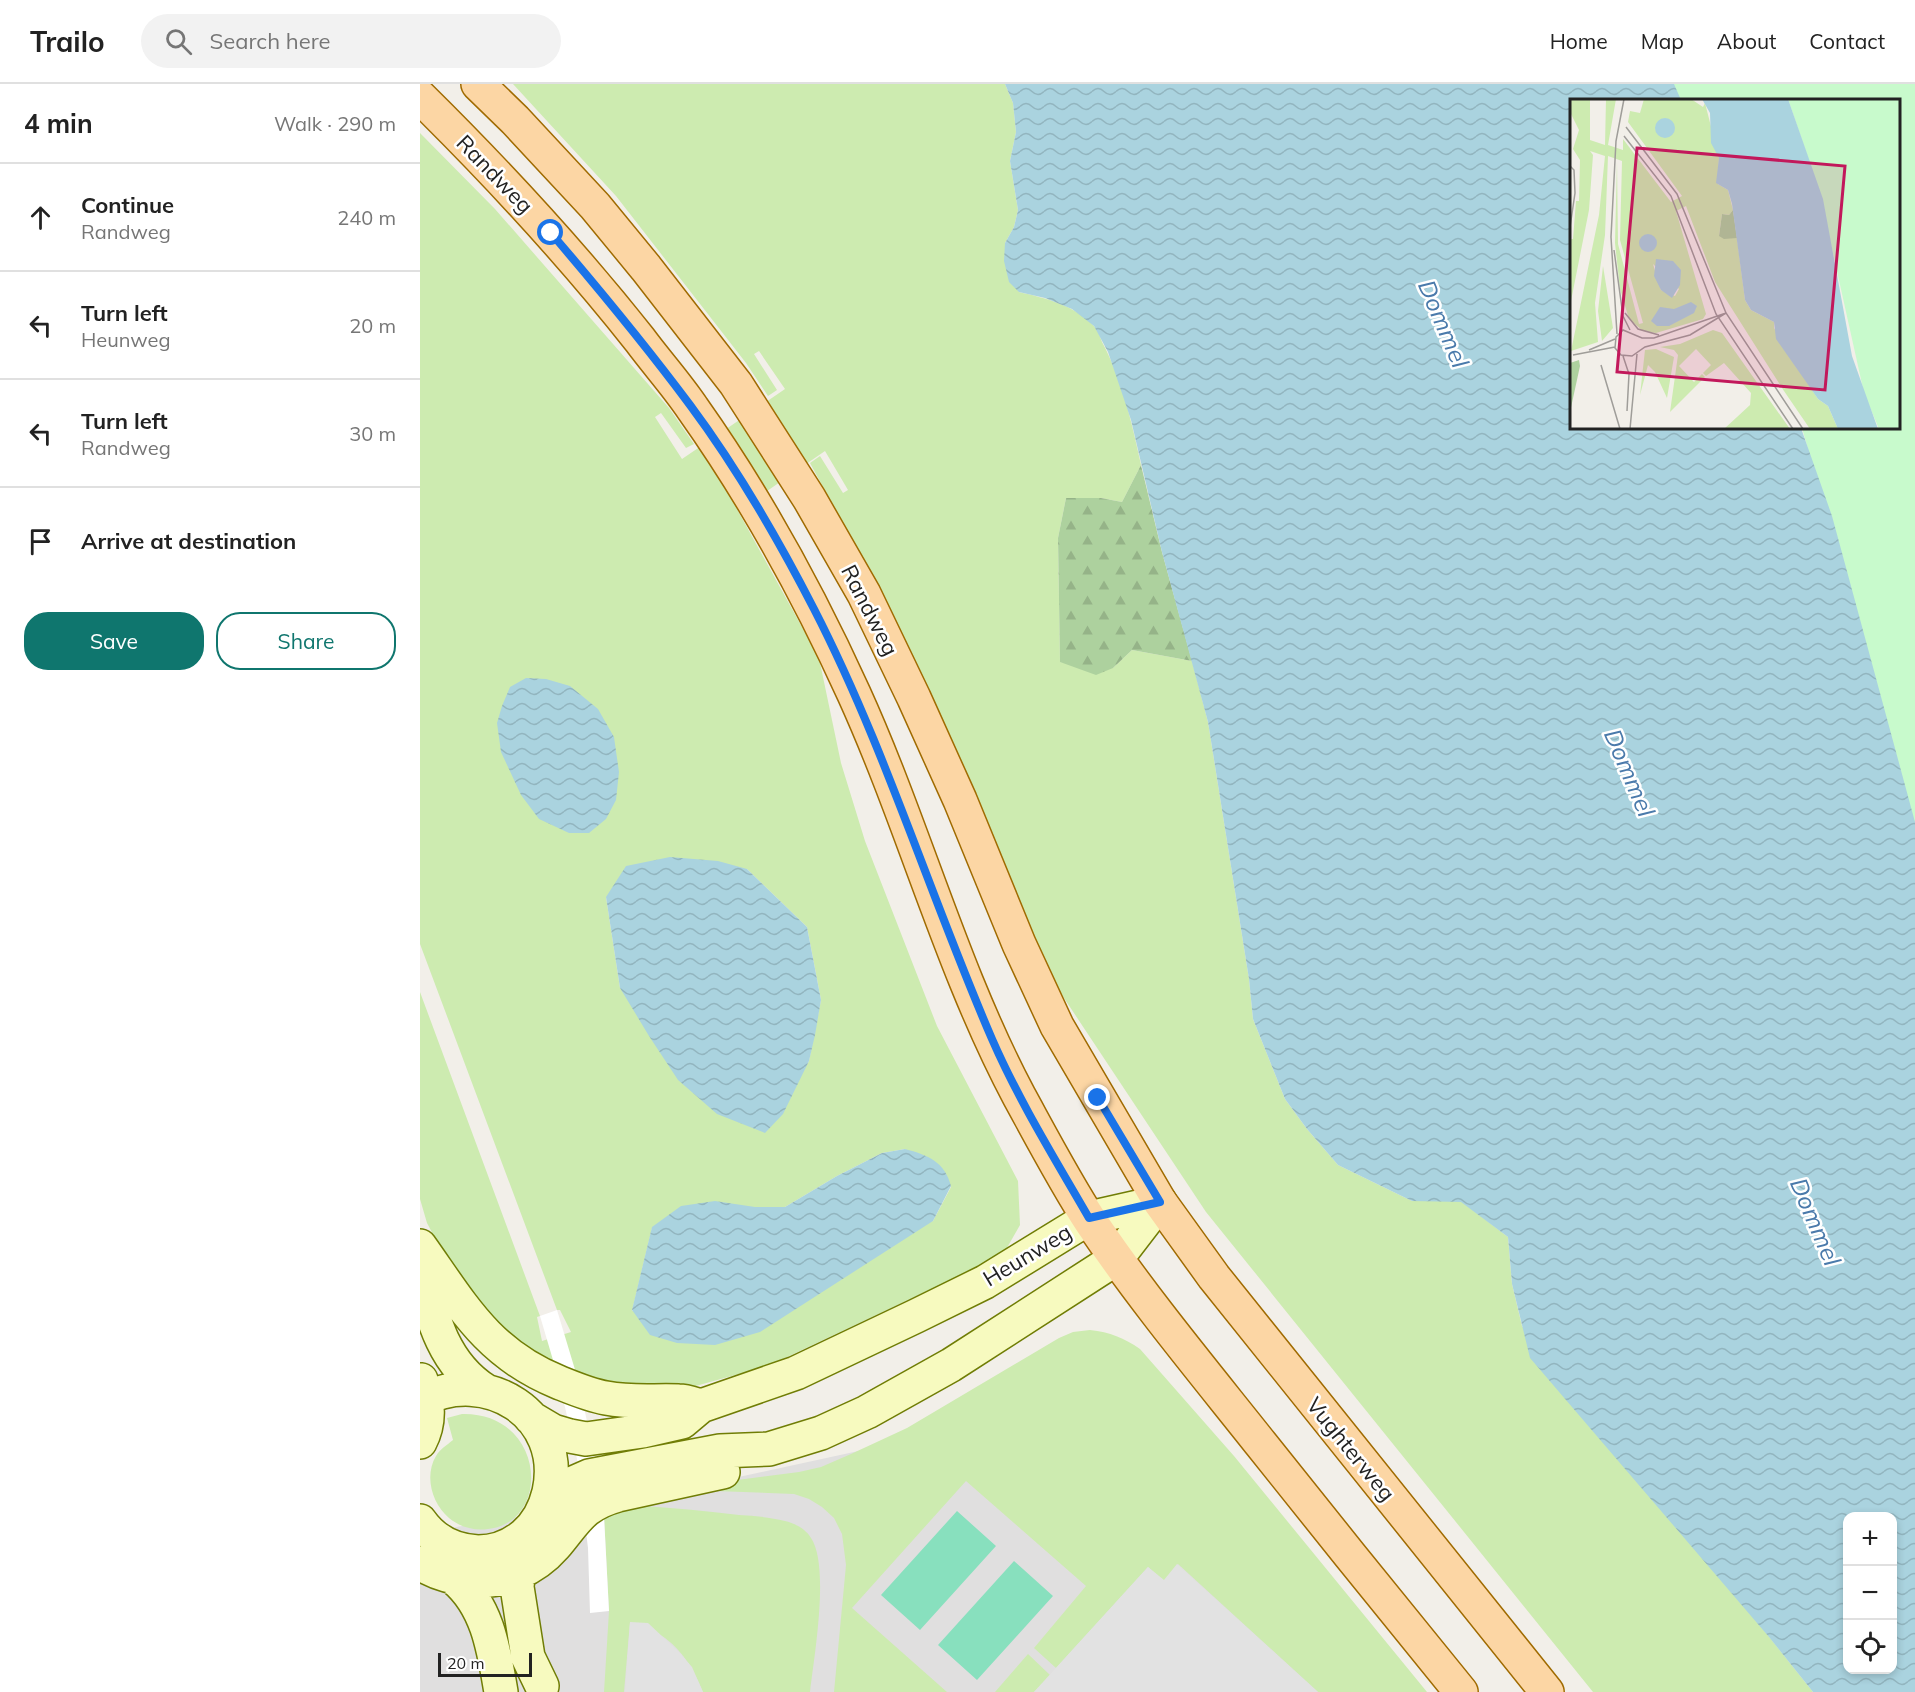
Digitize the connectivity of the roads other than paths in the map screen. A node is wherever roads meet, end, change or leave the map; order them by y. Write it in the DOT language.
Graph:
graph roads {
  1 [pos="478,84"];
  2 [pos="420,97"];
  3 [pos="1160,1202"];
  4 [pos="1089,1218"];
  5 [pos="420,1246"];
  6 [pos="1117,1258"];
  7 [pos="420,1269"];
  8 [pos="486,1391"];
  9 [pos="422,1392"];
  10 [pos="701,1406"];
  11 [pos="531,1418"];
  12 [pos="420,1442"];
  13 [pos="421,1524"];
  14 [pos="547,1529"];
  15 [pos="420,1563"];
  16 [pos="517,1573"];
  17 [pos="454,1578"];
  18 [pos="542,1689"];
  19 [pos="501,1692"];
  20 [pos="1461,1692"];
  21 [pos="1547,1692"];
  1 -- 3 [label="main road, Randweg"];
  2 -- 4 [label="main road, Randweg"];
  3 -- 4 [label="main road, Heunweg"];
  3 -- 6 [label="main road"];
  3 -- 21 [label="main road, Vughterweg"];
  4 -- 6 [label="main road, Randweg"];
  4 -- 10 [label="main road, Heunweg"];
  5 -- 10 [label="main road"];
  6 -- 14 [label="main road"];
  6 -- 20 [label="main road"];
  7 -- 8 [label="main road"];
  8 -- 9 [label="main road"];
  8 -- 11 [label="main road"];
  9 -- 12 [label="main road"];
  10 -- 11 [label="main road, Heunweg"];
  11 -- 14 [label="main road"];
  13 -- 14 [label="main road"];
  14 -- 16 [label="main road"];
  14 -- 18 [label="main road"];
  15 -- 17 [label="main road"];
  16 -- 17 [label="main road"];
  16 -- 18 [label="main road"];
  17 -- 19 [label="main road"];
}
